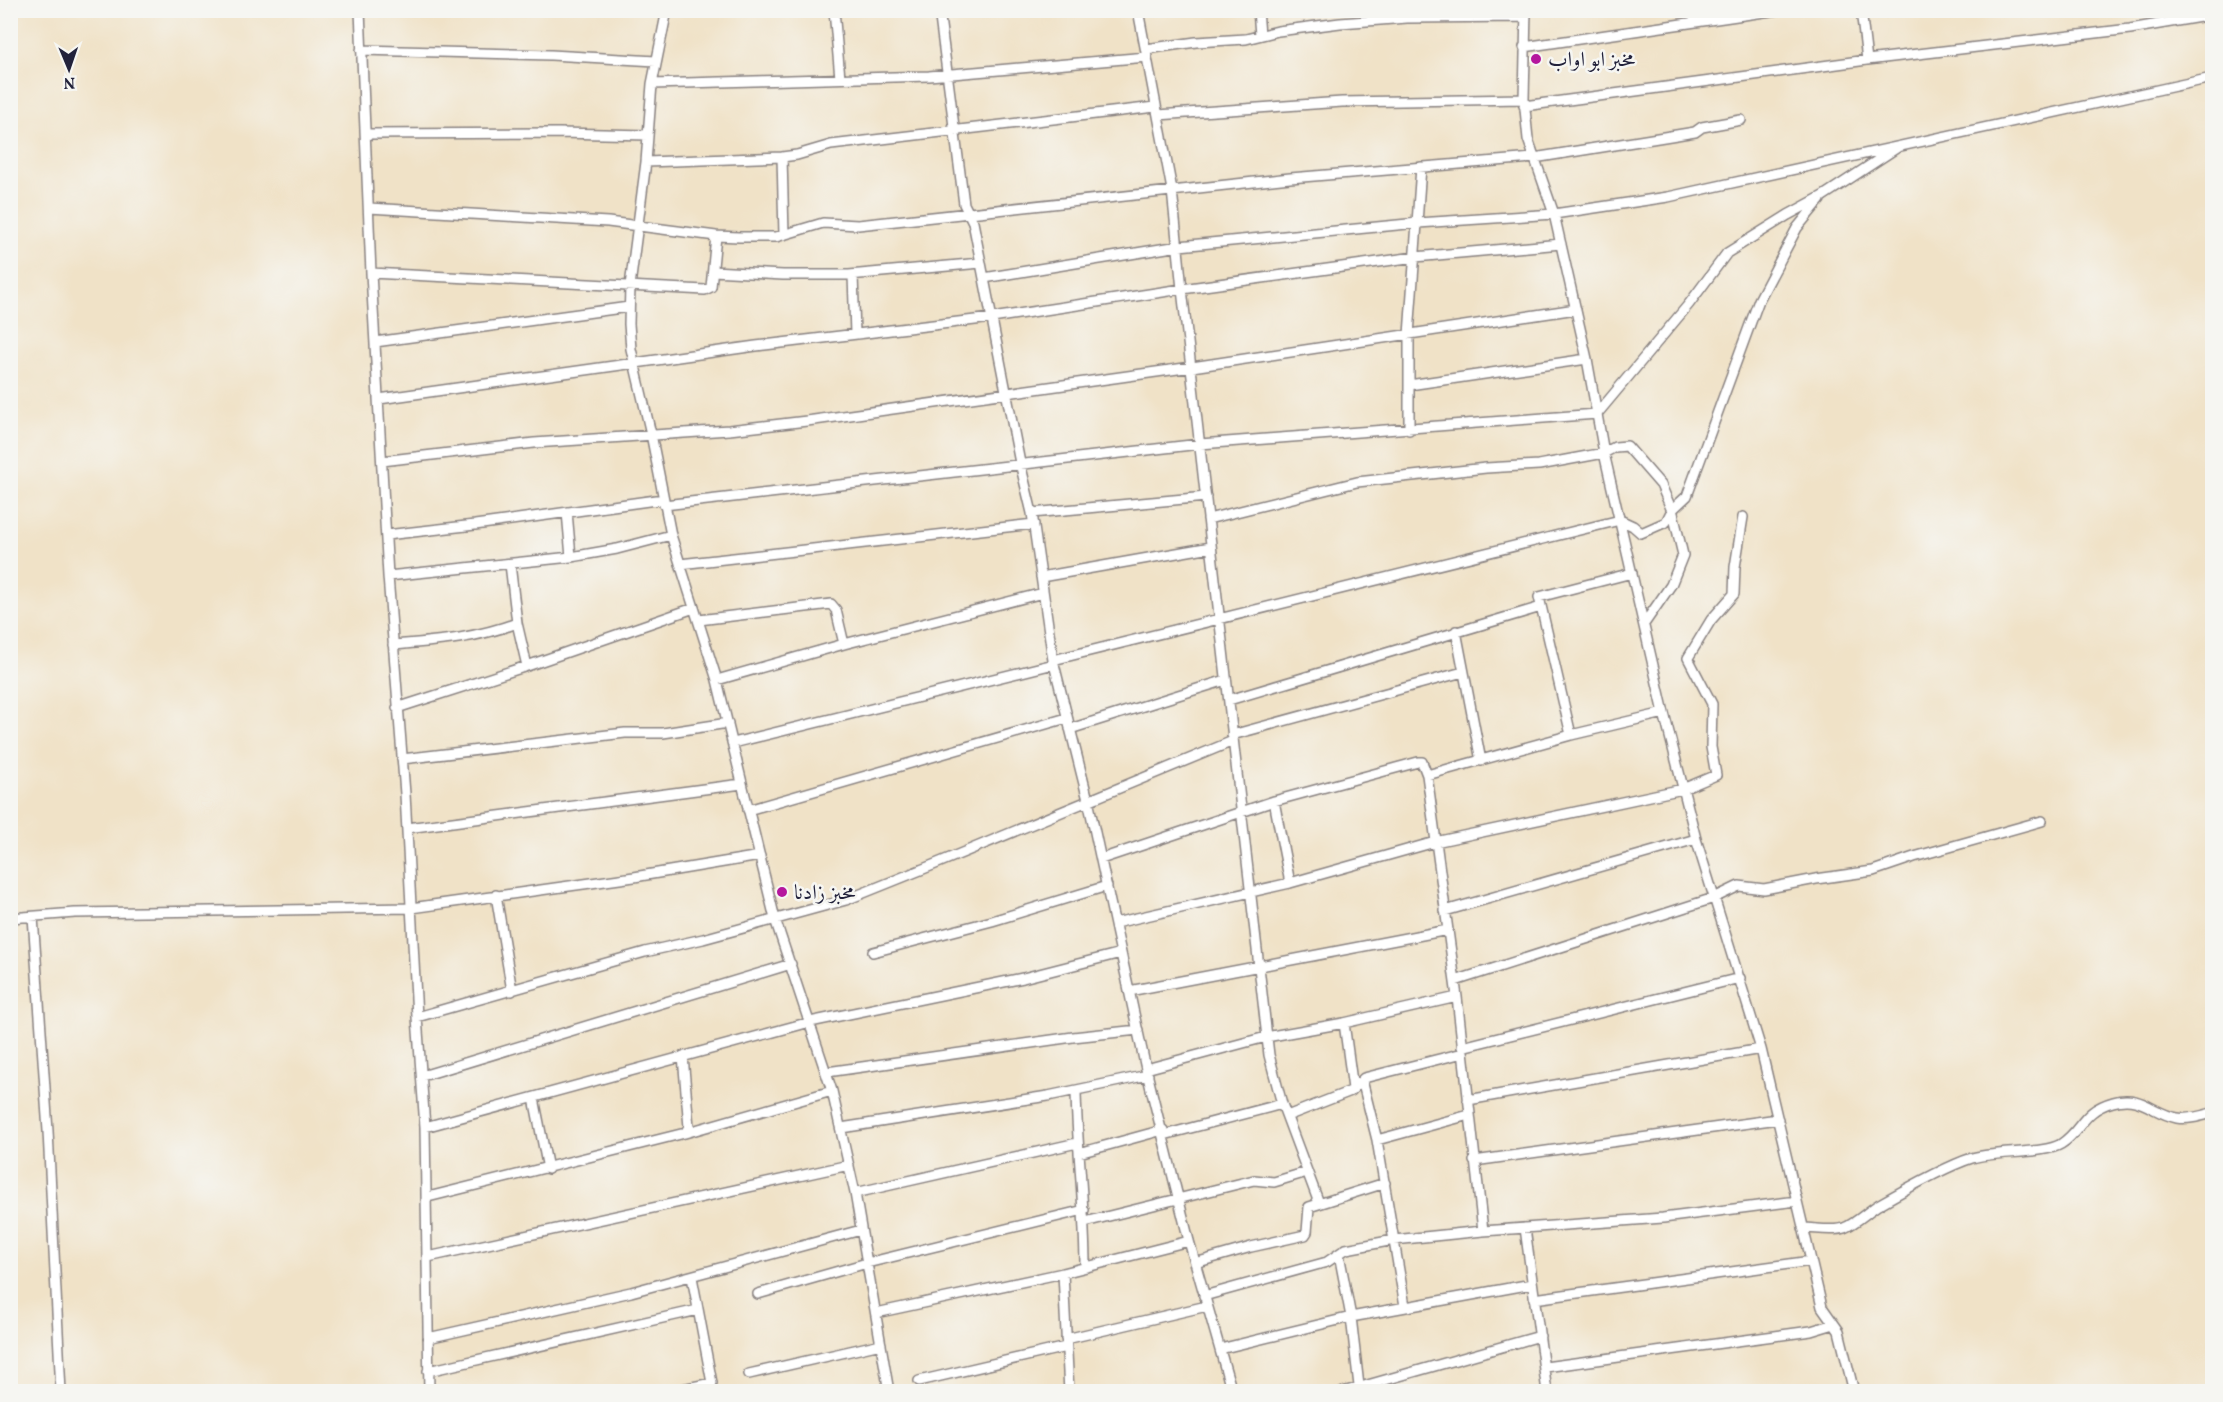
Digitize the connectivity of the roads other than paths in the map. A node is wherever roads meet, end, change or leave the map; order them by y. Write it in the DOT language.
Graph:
graph roads {
  1 [pos="360,10"];
  2 [pos="667,10"];
  3 [pos="834,10"];
  4 [pos="939,10"];
  5 [pos="1138,10"];
  6 [pos="1258,10"];
  7 [pos="1778,10"];
  8 [pos="1861,10"];
  9 [pos="1526,14"];
  10 [pos="2212,15"];
  11 [pos="1260,35"];
  12 [pos="1524,47"];
  13 [pos="361,50"];
  14 [pos="1147,53"];
  15 [pos="1867,60"];
  16 [pos="656,61"];
  17 [pos="947,74"];
  18 [pos="840,78"];
  19 [pos="2212,78"];
  20 [pos="652,84"];
  21 [pos="1524,103"];
  22 [pos="1157,111"];
  23 [pos="1741,120"];
  24 [pos="954,132"];
  25 [pos="366,134"];
  26 [pos="648,135"];
  27 [pos="1898,147"];
  28 [pos="782,157"];
  29 [pos="1534,158"];
  30 [pos="646,162"];
  31 [pos="1421,167"];
  32 [pos="1173,190"];
  33 [pos="1823,196"];
  34 [pos="369,208"];
  35 [pos="968,213"];
  36 [pos="1554,214"];
  37 [pos="1418,223"];
  38 [pos="639,226"];
  39 [pos="784,235"];
  40 [pos="716,236"];
  41 [pos="1561,244"];
  42 [pos="1179,246"];
  43 [pos="1415,257"];
  44 [pos="981,263"];
  45 [pos="713,271"];
  46 [pos="371,273"];
  47 [pos="853,275"];
  48 [pos="984,278"];
  49 [pos="630,286"];
  50 [pos="1182,289"];
  51 [pos="629,307"];
  52 [pos="1576,309"];
  53 [pos="992,318"];
  54 [pos="855,334"];
  55 [pos="1409,334"];
  56 [pos="375,342"];
  57 [pos="1587,359"];
  58 [pos="636,363"];
  59 [pos="1192,367"];
  60 [pos="1409,385"];
  61 [pos="1006,393"];
  62 [pos="379,399"];
  63 [pos="1597,414"];
  64 [pos="1408,430"];
  65 [pos="651,434"];
  66 [pos="1200,444"];
  67 [pos="1604,453"];
  68 [pos="382,460"];
  69 [pos="1020,464"];
  70 [pos="1206,497"];
  71 [pos="663,502"];
  72 [pos="1672,510"];
  73 [pos="567,512"];
  74 [pos="1032,513"];
  75 [pos="1743,517"];
  76 [pos="1208,519"];
  77 [pos="1620,520"];
  78 [pos="1034,524"];
  79 [pos="386,535"];
  80 [pos="670,535"];
  81 [pos="1211,548"];
  82 [pos="572,557"];
  83 [pos="510,564"];
  84 [pos="680,564"];
  85 [pos="1632,573"];
  86 [pos="388,576"];
  87 [pos="1041,577"];
  88 [pos="1042,593"];
  89 [pos="1541,607"];
  90 [pos="694,608"];
  91 [pos="1219,617"];
  92 [pos="699,620"];
  93 [pos="517,623"];
  94 [pos="1644,624"];
  95 [pos="1456,631"];
  96 [pos="844,644"];
  97 [pos="393,645"];
  98 [pos="1054,662"];
  99 [pos="527,666"];
  100 [pos="1463,672"];
  101 [pos="717,680"];
  102 [pos="1226,680"];
  103 [pos="1228,700"];
  104 [pos="398,708"];
  105 [pos="1664,713"];
  106 [pos="1067,718"];
  107 [pos="728,723"];
  108 [pos="1070,729"];
  109 [pos="1571,735"];
  110 [pos="1233,738"];
  111 [pos="734,743"];
  112 [pos="402,759"];
  113 [pos="1481,761"];
  114 [pos="1427,775"];
  115 [pos="742,784"];
  116 [pos="1683,789"];
  117 [pos="1088,800"];
  118 [pos="1274,801"];
  119 [pos="748,810"];
  120 [pos="1241,813"];
  121 [pos="2042,821"];
  122 [pos="407,828"];
  123 [pos="1696,839"];
  124 [pos="1435,842"];
  125 [pos="760,856"];
  126 [pos="1101,859"];
  127 [pos="1290,883"];
  128 [pos="1107,886"];
  129 [pos="1251,893"];
  130 [pos="496,896"];
  131 [pos="1714,898"];
  132 [pos="411,908"];
  133 [pos="1445,911"];
  134 [pos="33,916"];
  135 [pos="10,918"];
  136 [pos="775,919"];
  137 [pos="1115,922"];
  138 [pos="1448,930"];
  139 [pos="873,952"];
  140 [pos="1121,953"];
  141 [pos="790,964"];
  142 [pos="1260,967"];
  143 [pos="1740,978"];
  144 [pos="1455,981"];
  145 [pos="512,991"];
  146 [pos="1129,992"];
  147 [pos="1457,997"];
  148 [pos="417,1017"];
  149 [pos="810,1022"];
  150 [pos="1344,1023"];
  151 [pos="1138,1030"];
  152 [pos="1266,1037"];
  153 [pos="1761,1049"];
  154 [pos="1463,1050"];
  155 [pos="683,1056"];
  156 [pos="827,1072"];
  157 [pos="1147,1072"];
  158 [pos="422,1076"];
  159 [pos="1362,1080"];
  160 [pos="1353,1089"];
  161 [pos="832,1091"];
  162 [pos="1076,1091"];
  163 [pos="534,1098"];
  164 [pos="1468,1100"];
  165 [pos="1282,1104"];
  166 [pos="2212,1113"];
  167 [pos="1469,1115"];
  168 [pos="1287,1116"];
  169 [pos="1778,1119"];
  170 [pos="425,1127"];
  171 [pos="841,1128"];
  172 [pos="685,1133"];
  173 [pos="1164,1133"];
  174 [pos="1377,1140"];
  175 [pos="1078,1148"];
  176 [pos="1474,1161"];
  177 [pos="849,1165"];
  178 [pos="548,1169"];
  179 [pos="1307,1172"];
  180 [pos="1385,1183"];
  181 [pos="855,1193"];
  182 [pos="428,1197"];
  183 [pos="1178,1198"];
  184 [pos="1797,1201"];
  185 [pos="1319,1203"];
  186 [pos="1084,1210"];
  187 [pos="1084,1221"];
  188 [pos="1525,1228"];
  189 [pos="1803,1228"];
  190 [pos="861,1230"];
  191 [pos="1483,1231"];
  192 [pos="1394,1240"];
  193 [pos="1189,1241"];
  194 [pos="1339,1254"];
  195 [pos="428,1257"];
  196 [pos="1811,1261"];
  197 [pos="867,1263"];
  198 [pos="1195,1263"];
  199 [pos="1084,1267"];
  200 [pos="1062,1273"];
  201 [pos="692,1277"];
  202 [pos="1532,1284"];
  203 [pos="758,1294"];
  204 [pos="1204,1296"];
  205 [pos="1534,1299"];
  206 [pos="1207,1306"];
  207 [pos="1405,1306"];
  208 [pos="698,1310"];
  209 [pos="876,1313"];
  210 [pos="1351,1317"];
  211 [pos="1834,1324"];
  212 [pos="1540,1336"];
  213 [pos="428,1338"];
  214 [pos="1066,1343"];
  215 [pos="881,1344"];
  216 [pos="1220,1350"];
  217 [pos="1545,1367"];
  218 [pos="428,1371"];
  219 [pos="749,1374"];
  220 [pos="919,1381"];
  221 [pos="1359,1386"];
  222 [pos="61,1392"];
  223 [pos="429,1392"];
  224 [pos="668,1392"];
  225 [pos="889,1392"];
  226 [pos="1069,1392"];
  227 [pos="1232,1392"];
  228 [pos="1343,1392"];
  229 [pos="1547,1392"];
  230 [pos="1854,1392"];
  1 -- 13 [label="street"];
  2 -- 16 [label="street"];
  3 -- 18 [label="street"];
  4 -- 17 [label="street"];
  5 -- 14 [label="street"];
  6 -- 11 [label="street"];
  7 -- 12 [label="street"];
  8 -- 15 [label="street"];
  9 -- 11 [label="street"];
  9 -- 12 [label="street"];
  10 -- 15 [label="street"];
  11 -- 14 [label="street"];
  12 -- 21 [label="street"];
  13 -- 16 [label="street"];
  13 -- 25 [label="street"];
  14 -- 17 [label="street"];
  14 -- 22 [label="street"];
  15 -- 21 [label="street"];
  16 -- 20 [label="street"];
  17 -- 18 [label="street"];
  17 -- 24 [label="street"];
  18 -- 20 [label="street"];
  19 -- 27 [label="street"];
  20 -- 26 [label="street"];
  21 -- 22 [label="street"];
  21 -- 29 [label="street"];
  22 -- 24 [label="street"];
  22 -- 32 [label="street"];
  23 -- 29 [label="street"];
  24 -- 28 [label="street"];
  24 -- 35 [label="street"];
  25 -- 26 [label="street"];
  25 -- 34 [label="street"];
  26 -- 30 [label="street"];
  27 -- 33 [label="street"];
  27 -- 36 [label="street"];
  28 -- 30 [label="street"];
  28 -- 39 [label="street"];
  29 -- 31 [label="street"];
  29 -- 36 [label="street"];
  30 -- 38 [label="street"];
  31 -- 32 [label="street"];
  31 -- 37 [label="street"];
  32 -- 35 [label="street"];
  32 -- 42 [label="street"];
  33 -- 63 [label="street"];
  33 -- 72 [label="street"];
  34 -- 38 [label="street"];
  34 -- 46 [label="street"];
  35 -- 39 [label="street"];
  35 -- 44 [label="street"];
  36 -- 37 [label="street"];
  36 -- 41 [label="street"];
  37 -- 42 [label="street"];
  37 -- 43 [label="street"];
  38 -- 40 [label="street"];
  38 -- 49 [label="street"];
  39 -- 40 [label="street"];
  40 -- 45 [label="street"];
  41 -- 43 [label="street"];
  41 -- 52 [label="street"];
  42 -- 48 [label="street"];
  42 -- 50 [label="street"];
  43 -- 50 [label="street"];
  43 -- 55 [label="street"];
  44 -- 47 [label="street"];
  44 -- 48 [label="street"];
  45 -- 47 [label="street"];
  45 -- 49 [label="street"];
  46 -- 49 [label="street"];
  46 -- 56 [label="street"];
  47 -- 54 [label="street"];
  48 -- 53 [label="street"];
  49 -- 51 [label="street"];
  50 -- 53 [label="street"];
  50 -- 59 [label="street"];
  51 -- 56 [label="street"];
  51 -- 58 [label="street"];
  52 -- 55 [label="street"];
  52 -- 57 [label="street"];
  53 -- 54 [label="street"];
  53 -- 61 [label="street"];
  54 -- 58 [label="street"];
  55 -- 59 [label="street"];
  55 -- 60 [label="street"];
  56 -- 62 [label="street"];
  57 -- 60 [label="street"];
  57 -- 63 [label="street"];
  58 -- 62 [label="street"];
  58 -- 65 [label="street"];
  59 -- 61 [label="street"];
  59 -- 66 [label="street"];
  60 -- 64 [label="street"];
  61 -- 65 [label="street"];
  61 -- 69 [label="street"];
  62 -- 68 [label="street"];
  63 -- 64 [label="street"];
  63 -- 67 [label="street"];
  64 -- 66 [label="street"];
  65 -- 68 [label="street"];
  65 -- 71 [label="street"];
  66 -- 69 [label="street"];
  66 -- 70 [label="street"];
  67 -- 72 [label="street"];
  67 -- 76 [label="street"];
  67 -- 77 [label="street"];
  68 -- 79 [label="street"];
  69 -- 71 [label="street"];
  69 -- 74 [label="street"];
  70 -- 74 [label="street"];
  70 -- 76 [label="street"];
  71 -- 73 [label="street"];
  71 -- 80 [label="street"];
  72 -- 77 [label="street"];
  72 -- 94 [label="street"];
  73 -- 79 [label="street"];
  73 -- 82 [label="street"];
  74 -- 78 [label="street"];
  75 -- 116 [label="street"];
  76 -- 81 [label="street"];
  77 -- 85 [label="street"];
  77 -- 91 [label="street"];
  78 -- 84 [label="street"];
  78 -- 87 [label="street"];
  79 -- 86 [label="street"];
  80 -- 82 [label="street"];
  80 -- 84 [label="street"];
  81 -- 87 [label="street"];
  81 -- 91 [label="street"];
  82 -- 83 [label="street"];
  83 -- 86 [label="street"];
  83 -- 93 [label="street"];
  84 -- 90 [label="street"];
  85 -- 89 [label="street"];
  85 -- 94 [label="street"];
  86 -- 97 [label="street"];
  87 -- 88 [label="street"];
  88 -- 96 [label="street"];
  88 -- 98 [label="street"];
  89 -- 95 [label="street"];
  89 -- 109 [label="street"];
  90 -- 92 [label="street"];
  90 -- 99 [label="street"];
  91 -- 98 [label="street"];
  91 -- 102 [label="street"];
  92 -- 96 [label="street"];
  92 -- 101 [label="street"];
  93 -- 97 [label="street"];
  93 -- 99 [label="street"];
  94 -- 105 [label="street"];
  95 -- 100 [label="street"];
  95 -- 103 [label="street"];
  96 -- 101 [label="street"];
  97 -- 104 [label="street"];
  98 -- 106 [label="street"];
  98 -- 111 [label="street"];
  99 -- 104 [label="street"];
  100 -- 110 [label="street"];
  100 -- 113 [label="street"];
  101 -- 107 [label="street"];
  102 -- 103 [label="street"];
  102 -- 108 [label="street"];
  103 -- 110 [label="street"];
  104 -- 112 [label="street"];
  105 -- 109 [label="street"];
  105 -- 116 [label="street"];
  106 -- 108 [label="street"];
  106 -- 119 [label="street"];
  107 -- 111 [label="street"];
  107 -- 112 [label="street"];
  108 -- 117 [label="street"];
  109 -- 113 [label="street"];
  110 -- 117 [label="street"];
  110 -- 120 [label="street"];
  111 -- 115 [label="street"];
  112 -- 122 [label="street"];
  113 -- 114 [label="street"];
  114 -- 118 [label="street"];
  114 -- 124 [label="street"];
  115 -- 119 [label="street"];
  115 -- 122 [label="street"];
  116 -- 123 [label="street"];
  116 -- 124 [label="street"];
  117 -- 126 [label="street"];
  117 -- 136 [label="street"];
  118 -- 120 [label="street"];
  118 -- 127 [label="street"];
  119 -- 125 [label="street"];
  120 -- 126 [label="street"];
  120 -- 129 [label="street"];
  121 -- 131 [label="street"];
  122 -- 132 [label="street"];
  123 -- 131 [label="street"];
  123 -- 133 [label="street"];
  124 -- 127 [label="street"];
  124 -- 133 [label="street"];
  125 -- 130 [label="street"];
  125 -- 136 [label="street"];
  126 -- 128 [label="street"];
  127 -- 129 [label="street"];
  128 -- 137 [label="street"];
  128 -- 139 [label="street"];
  129 -- 137 [label="street"];
  129 -- 142 [label="street"];
  130 -- 132 [label="street"];
  130 -- 145 [label="street"];
  131 -- 143 [label="street"];
  131 -- 144 [label="street"];
  132 -- 134 [label="street"];
  132 -- 148 [label="street"];
  133 -- 138 [label="street"];
  134 -- 135 [label="street"];
  134 -- 222 [label="street"];
  136 -- 141 [label="street"];
  136 -- 145 [label="street"];
  137 -- 140 [label="street"];
  138 -- 142 [label="street"];
  138 -- 144 [label="street"];
  140 -- 146 [label="street"];
  140 -- 149 [label="street"];
  141 -- 149 [label="street"];
  141 -- 158 [label="street"];
  142 -- 146 [label="street"];
  142 -- 152 [label="street"];
  143 -- 153 [label="street"];
  143 -- 154 [label="street"];
  144 -- 147 [label="street"];
  145 -- 148 [label="street"];
  146 -- 151 [label="street"];
  147 -- 150 [label="street"];
  147 -- 154 [label="street"];
  148 -- 158 [label="street"];
  149 -- 155 [label="street"];
  149 -- 156 [label="street"];
  150 -- 152 [label="street"];
  150 -- 160 [label="street"];
  151 -- 156 [label="street"];
  151 -- 157 [label="street"];
  152 -- 157 [label="street"];
  152 -- 165 [label="street"];
  153 -- 164 [label="street"];
  153 -- 169 [label="street"];
  154 -- 159 [label="street"];
  154 -- 164 [label="street"];
  155 -- 163 [label="street"];
  155 -- 172 [label="street"];
  156 -- 161 [label="street"];
  157 -- 162 [label="street"];
  157 -- 173 [label="street"];
  158 -- 170 [label="street"];
  159 -- 160 [label="street"];
  159 -- 174 [label="street"];
  160 -- 168 [label="street"];
  161 -- 171 [label="street"];
  161 -- 172 [label="street"];
  162 -- 171 [label="street"];
  162 -- 175 [label="street"];
  163 -- 170 [label="street"];
  163 -- 178 [label="street"];
  164 -- 167 [label="street"];
  165 -- 168 [label="street"];
  165 -- 173 [label="street"];
  166 -- 189 [label="street"];
  167 -- 174 [label="street"];
  167 -- 176 [label="street"];
  168 -- 179 [label="street"];
  169 -- 176 [label="street"];
  169 -- 184 [label="street"];
  170 -- 182 [label="street"];
  171 -- 177 [label="street"];
  172 -- 178 [label="street"];
  173 -- 175 [label="street"];
  173 -- 183 [label="street"];
  174 -- 180 [label="street"];
  175 -- 181 [label="street"];
  175 -- 186 [label="street"];
  176 -- 191 [label="street"];
  177 -- 181 [label="street"];
  177 -- 195 [label="street"];
  178 -- 182 [label="street"];
  179 -- 183 [label="street"];
  179 -- 185 [label="street"];
  180 -- 185 [label="street"];
  180 -- 192 [label="street"];
  181 -- 190 [label="street"];
  182 -- 195 [label="street"];
  183 -- 187 [label="street"];
  183 -- 193 [label="street"];
  184 -- 188 [label="street"];
  184 -- 189 [label="street"];
  185 -- 198 [label="street"];
  186 -- 187 [label="street"];
  186 -- 197 [label="street"];
  187 -- 199 [label="street"];
  188 -- 191 [label="street"];
  188 -- 202 [label="street"];
  189 -- 196 [label="street"];
  190 -- 197 [label="street"];
  190 -- 201 [label="street"];
  191 -- 192 [label="street"];
  192 -- 194 [label="street"];
  192 -- 207 [label="street"];
  193 -- 198 [label="street"];
  193 -- 199 [label="street"];
  194 -- 204 [label="street"];
  194 -- 210 [label="street"];
  195 -- 213 [label="street"];
  196 -- 205 [label="street"];
  196 -- 211 [label="street"];
  197 -- 203 [label="street"];
  197 -- 209 [label="street"];
  198 -- 204 [label="street"];
  199 -- 200 [label="street"];
  200 -- 209 [label="street"];
  200 -- 214 [label="street"];
  201 -- 208 [label="street"];
  201 -- 213 [label="street"];
  202 -- 205 [label="street"];
  202 -- 207 [label="street"];
  204 -- 206 [label="street"];
  205 -- 212 [label="street"];
  206 -- 214 [label="street"];
  206 -- 216 [label="street"];
  207 -- 210 [label="street"];
  208 -- 218 [label="street"];
  208 -- 224 [label="street"];
  209 -- 215 [label="street"];
  210 -- 216 [label="street"];
  210 -- 221 [label="street"];
  211 -- 217 [label="street"];
  211 -- 230 [label="street"];
  212 -- 217 [label="street"];
  212 -- 221 [label="street"];
  213 -- 218 [label="street"];
  214 -- 220 [label="street"];
  214 -- 226 [label="street"];
  215 -- 219 [label="street"];
  215 -- 225 [label="street"];
  216 -- 227 [label="street"];
  217 -- 229 [label="street"];
  218 -- 223 [label="street"];
  221 -- 228 [label="street"];
}
